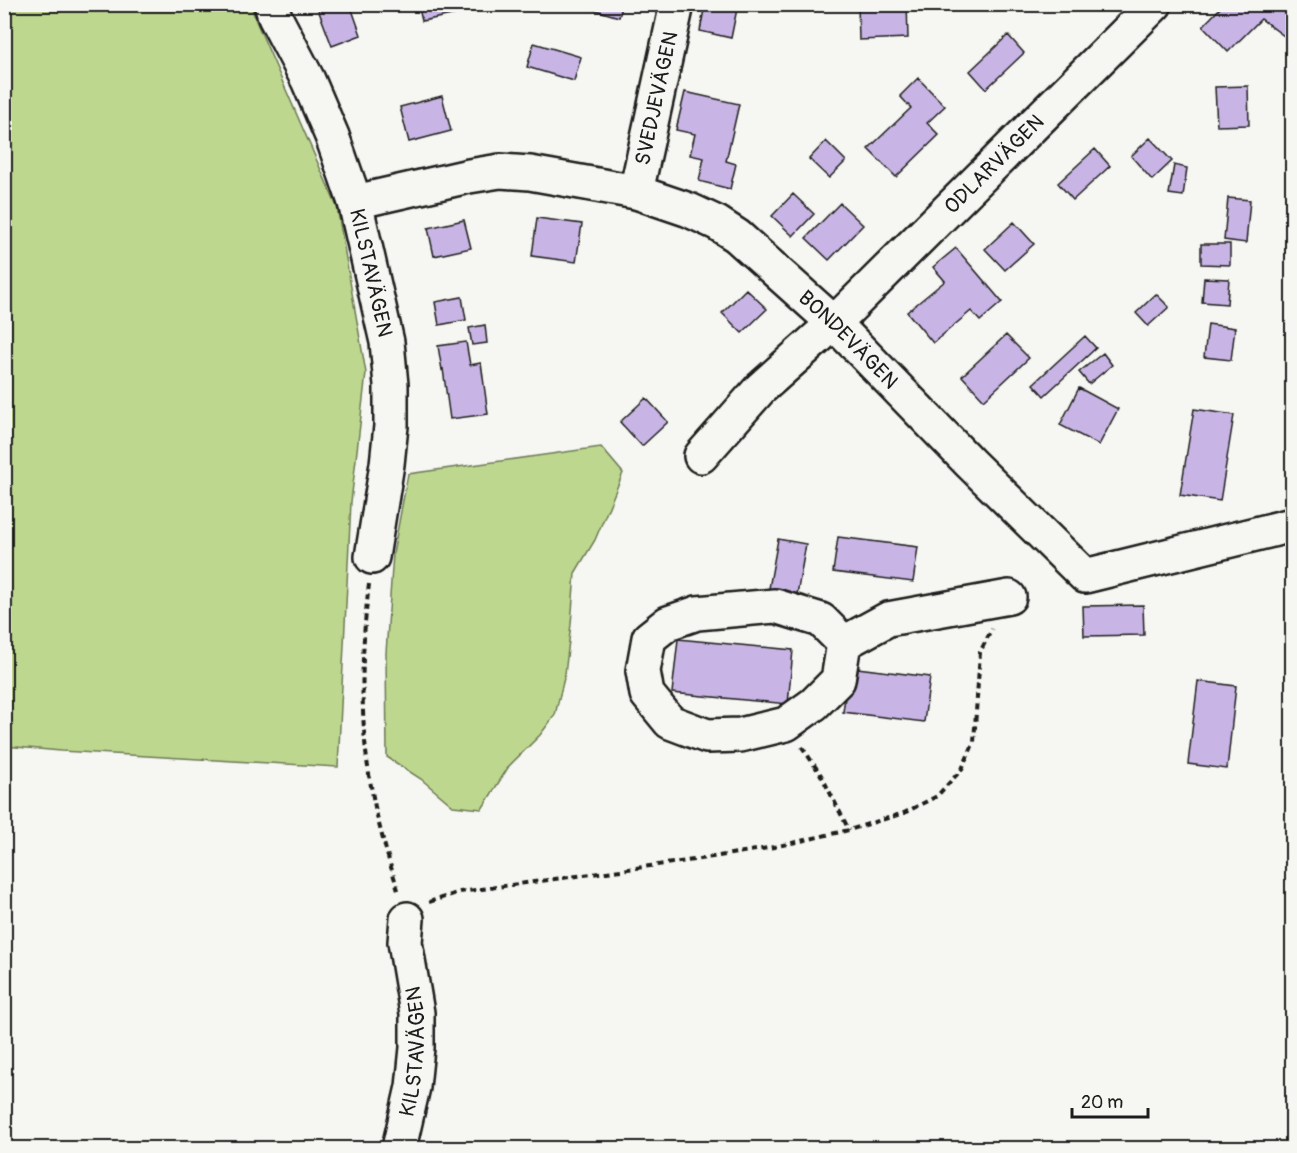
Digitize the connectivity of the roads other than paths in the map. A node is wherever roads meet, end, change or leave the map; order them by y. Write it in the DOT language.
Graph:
graph roads {
  1 [pos="271,4"];
  2 [pos="677,4"];
  3 [pos="1155,4"];
  4 [pos="636,192"];
  5 [pos="356,202"];
  6 [pos="834,323"];
  7 [pos="701,456"];
  8 [pos="1292,524"];
  9 [pos="372,557"];
  10 [pos="1009,597"];
  11 [pos="844,643"];
  12 [pos="407,919"];
  13 [pos="399,1149"];
  1 -- 5 [label="street, KILSTAVÄGEN"];
  2 -- 4 [label="street, SVEDJEVÄGEN"];
  3 -- 6 [label="street, ODLARVÄGEN"];
  4 -- 5 [label="street, BONDEVÄGEN"];
  4 -- 6 [label="street, BONDEVÄGEN"];
  5 -- 9 [label="street, KILSTAVÄGEN"];
  6 -- 7 [label="street, ODLARVÄGEN"];
  6 -- 8 [label="street, BONDEVÄGEN"];
  10 -- 11 [label="street"];
  11 -- 11 [label="street"];
  12 -- 13 [label="street, KILSTAVÄGEN"];
}
